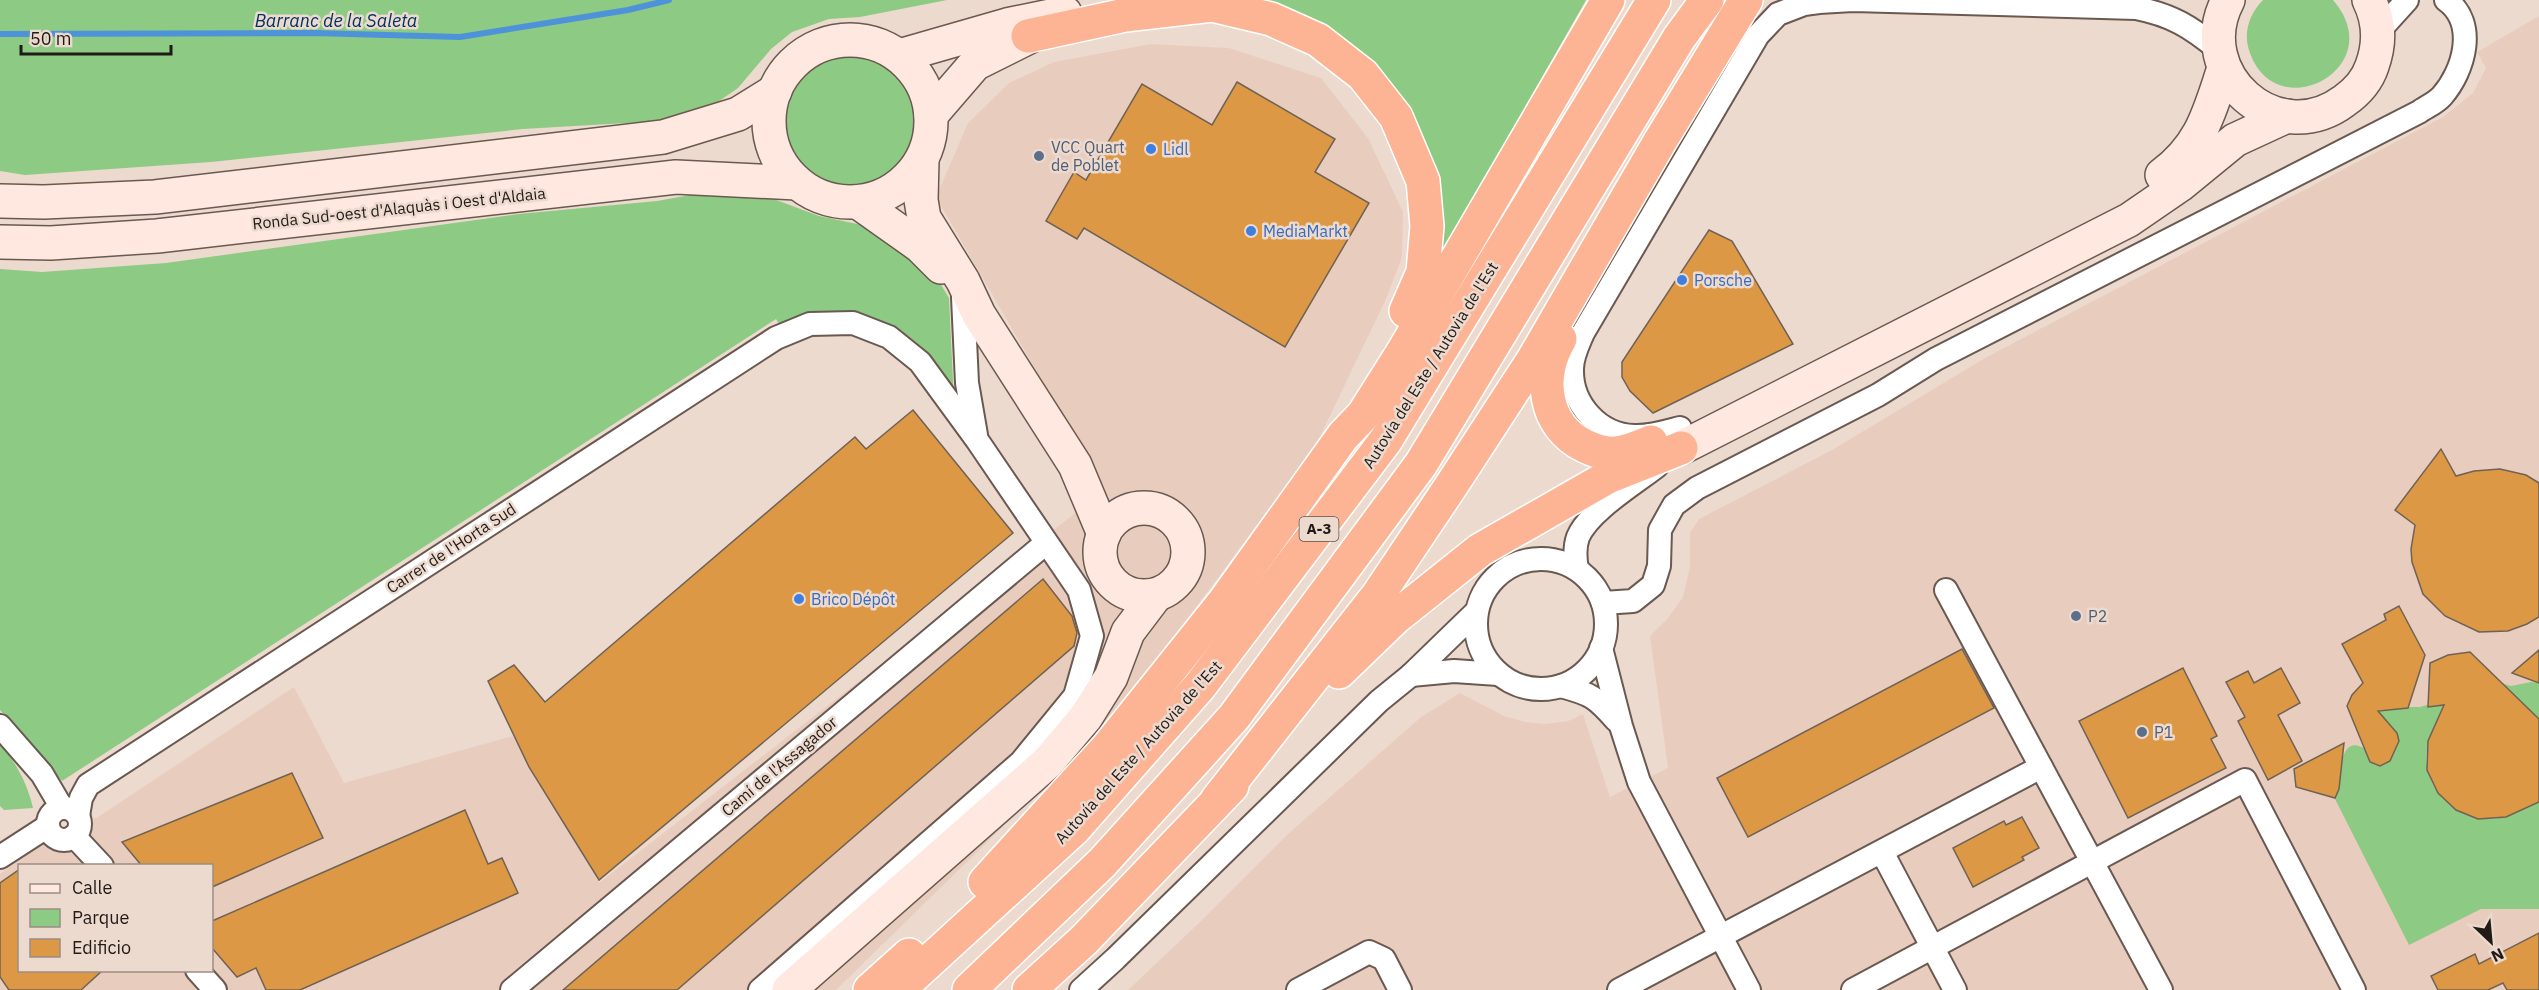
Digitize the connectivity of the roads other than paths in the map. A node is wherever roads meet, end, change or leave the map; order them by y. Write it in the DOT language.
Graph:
graph roads {
  1 [pos="1122,0"];
  2 [pos="1608,0"];
  3 [pos="1654,0"];
  4 [pos="1707,0"];
  5 [pos="1746,0"];
  6 [pos="2407,0"];
  7 [pos="2446,0"];
  8 [pos="2220,3"];
  9 [pos="1081,4"];
  10 [pos="2375,10"];
  11 [pos="1017,31"];
  12 [pos="899,56"];
  13 [pos="2221,59"];
  14 [pos="775,91"];
  15 [pos="932,115"];
  16 [pos="2288,116"];
  17 [pos="1659,143"];
  18 [pos="922,160"];
  19 [pos="798,183"];
  20 [pos="0,201"];
  21 [pos="858,202"];
  22 [pos="0,242"];
  23 [pos="971,306"];
  24 [pos="1343,436"];
  25 [pos="1680,438"];
  26 [pos="977,440"];
  27 [pos="1075,465"];
  28 [pos="1139,508"];
  29 [pos="1104,534"];
  30 [pos="1046,543"];
  31 [pos="1577,569"];
  32 [pos="1119,589"];
  33 [pos="1946,590"];
  34 [pos="1156,595"];
  35 [pos="1603,603"];
  36 [pos="1476,612"];
  37 [pos="1601,648"];
  38 [pos="1498,674"];
  39 [pos="1411,675"];
  40 [pos="1561,686"];
  41 [pos="1086,717"];
  42 [pos="0,726"];
  43 [pos="1621,726"];
  44 [pos="2041,767"];
  45 [pos="1217,800"];
  46 [pos="68,815"];
  47 [pos="1882,852"];
  48 [pos="0,857"];
  49 [pos="2093,861"];
  50 [pos="101,864"];
  51 [pos="1722,937"];
  52 [pos="1932,948"];
  53 [pos="199,972"];
  54 [pos="215,990"];
  55 [pos="512,990"];
  56 [pos="760,990"];
  57 [pos="789,990"];
  58 [pos="870,990"];
  59 [pos="898,990"];
  60 [pos="969,990"];
  61 [pos="1029,990"];
  62 [pos="1081,990"];
  63 [pos="1298,990"];
  64 [pos="1401,990"];
  65 [pos="1619,990"];
  66 [pos="1749,990"];
  67 [pos="1853,990"];
  68 [pos="1955,990"];
  69 [pos="2161,990"];
  70 [pos="2354,990"];
  1 -- 9 [label="main road"];
  2 -- 24 [label="highway"];
  3 -- 59 [label="highway, Autovía del Este / Autovia de l'Est / A-3"];
  4 -- 60 [label="highway, A-3"];
  5 -- 17 [label="highway"];
  6 -- 10 [label="street"];
  7 -- 35 [label="street"];
  8 -- 13 [label="main road"];
  9 -- 11 [label="main road"];
  10 -- 16 [label="main road"];
  11 -- 12 [label="main road"];
  11 -- 15 [label="main road"];
  11 -- 24 [label="highway"];
  12 -- 14 [label="main road"];
  12 -- 15 [label="main road"];
  13 -- 16 [label="main road"];
  13 -- 25 [label="main road"];
  13 -- 25 [label="street"];
  14 -- 19 [label="main road"];
  14 -- 20 [label="main road"];
  15 -- 18 [label="main road"];
  16 -- 25 [label="main road"];
  17 -- 25 [label="highway"];
  17 -- 45 [label="highway"];
  18 -- 21 [label="main road"];
  18 -- 23 [label="main road"];
  19 -- 21 [label="main road"];
  19 -- 22 [label="main road, Ronda Sud-oest d'Alaquàs i Oest d'Aldaia"];
  21 -- 23 [label="main road"];
  23 -- 26 [label="street"];
  23 -- 27 [label="main road"];
  24 -- 58 [label="highway"];
  25 -- 31 [label="street"];
  25 -- 45 [label="highway"];
  26 -- 30 [label="street"];
  26 -- 46 [label="street, Carrer de l'Horta Sud"];
  27 -- 28 [label="main road"];
  27 -- 29 [label="main road"];
  28 -- 29 [label="main road"];
  28 -- 34 [label="main road"];
  29 -- 32 [label="main road"];
  30 -- 55 [label="street, Camí de l'Assagador"];
  30 -- 56 [label="street"];
  31 -- 35 [label="street"];
  31 -- 36 [label="street"];
  32 -- 34 [label="main road"];
  32 -- 41 [label="main road"];
  33 -- 44 [label="street"];
  34 -- 41 [label="main road"];
  35 -- 37 [label="street"];
  36 -- 38 [label="street"];
  36 -- 39 [label="street"];
  37 -- 40 [label="street"];
  37 -- 43 [label="street"];
  38 -- 39 [label="street"];
  38 -- 40 [label="street"];
  39 -- 62 [label="street"];
  40 -- 43 [label="street"];
  41 -- 57 [label="main road"];
  42 -- 46 [label="street"];
  43 -- 51 [label="street"];
  44 -- 47 [label="street"];
  44 -- 49 [label="street"];
  45 -- 61 [label="highway"];
  46 -- 48 [label="street"];
  46 -- 50 [label="street"];
  47 -- 51 [label="street"];
  47 -- 52 [label="street"];
  49 -- 52 [label="street"];
  49 -- 69 [label="street"];
  49 -- 70 [label="street"];
  51 -- 65 [label="street"];
  51 -- 66 [label="street"];
  52 -- 67 [label="street"];
  52 -- 68 [label="street"];
  53 -- 54 [label="street"];
  63 -- 64 [label="street"];
}
